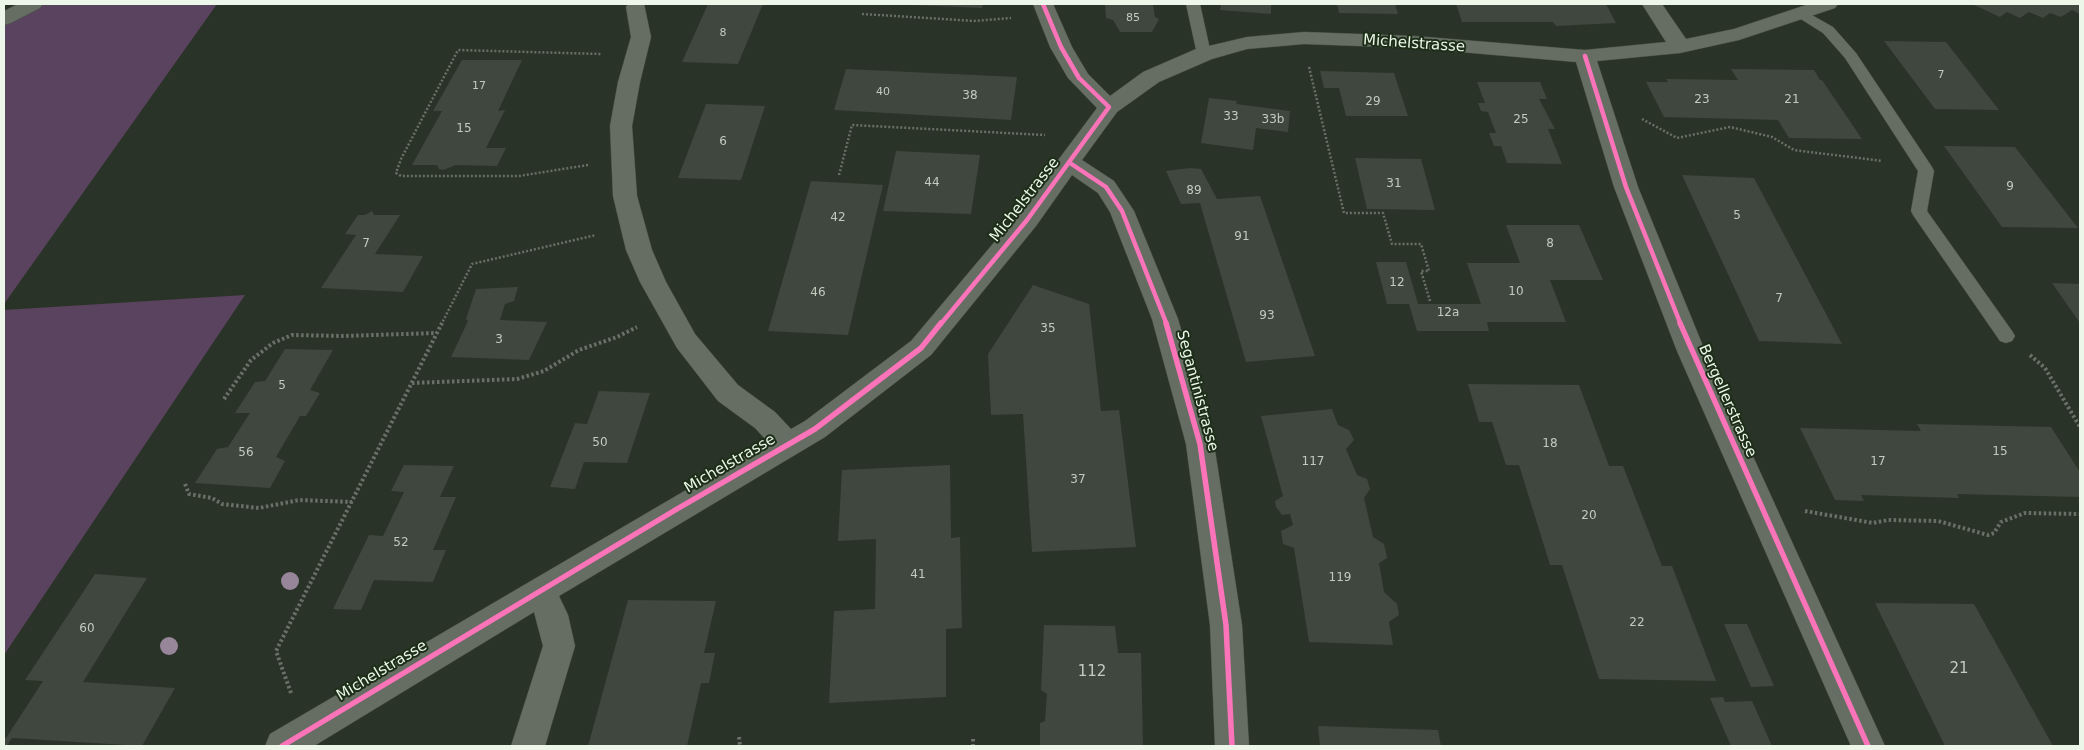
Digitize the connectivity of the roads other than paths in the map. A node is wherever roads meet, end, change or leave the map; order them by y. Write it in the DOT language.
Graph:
graph roads {
  1 [pos="33,4"];
  2 [pos="1043,4"];
  3 [pos="1193,4"];
  4 [pos="1652,4"];
  5 [pos="1828,4"];
  6 [pos="636,7"];
  7 [pos="1801,13"];
  8 [pos="4,19"];
  9 [pos="1680,47"];
  10 [pos="1204,54"];
  11 [pos="1585,56"];
  12 [pos="1109,107"];
  13 [pos="1070,163"];
  14 [pos="2006,336"];
  15 [pos="788,445"];
  16 [pos="541,591"];
  17 [pos="282,746"];
  18 [pos="528,746"];
  19 [pos="1232,746"];
  20 [pos="1868,746"];
  1 -- 8 [label="street"];
  2 -- 12 [label="street"];
  3 -- 10 [label="lane"];
  4 -- 9 [label="street"];
  5 -- 7 [label="street, Michelstrasse"];
  6 -- 15 [label="street"];
  7 -- 9 [label="street, Michelstrasse"];
  7 -- 14 [label="lane"];
  9 -- 11 [label="street, Michelstrasse"];
  10 -- 11 [label="street, Michelstrasse"];
  10 -- 12 [label="street, Michelstrasse"];
  11 -- 20 [label="street, Bergellerstrasse"];
  12 -- 13 [label="street, Michelstrasse"];
  13 -- 15 [label="street, Michelstrasse"];
  13 -- 19 [label="street, Segantinistrasse"];
  15 -- 16 [label="street, Michelstrasse"];
  16 -- 17 [label="street, Michelstrasse"];
  16 -- 18 [label="street"];
}
